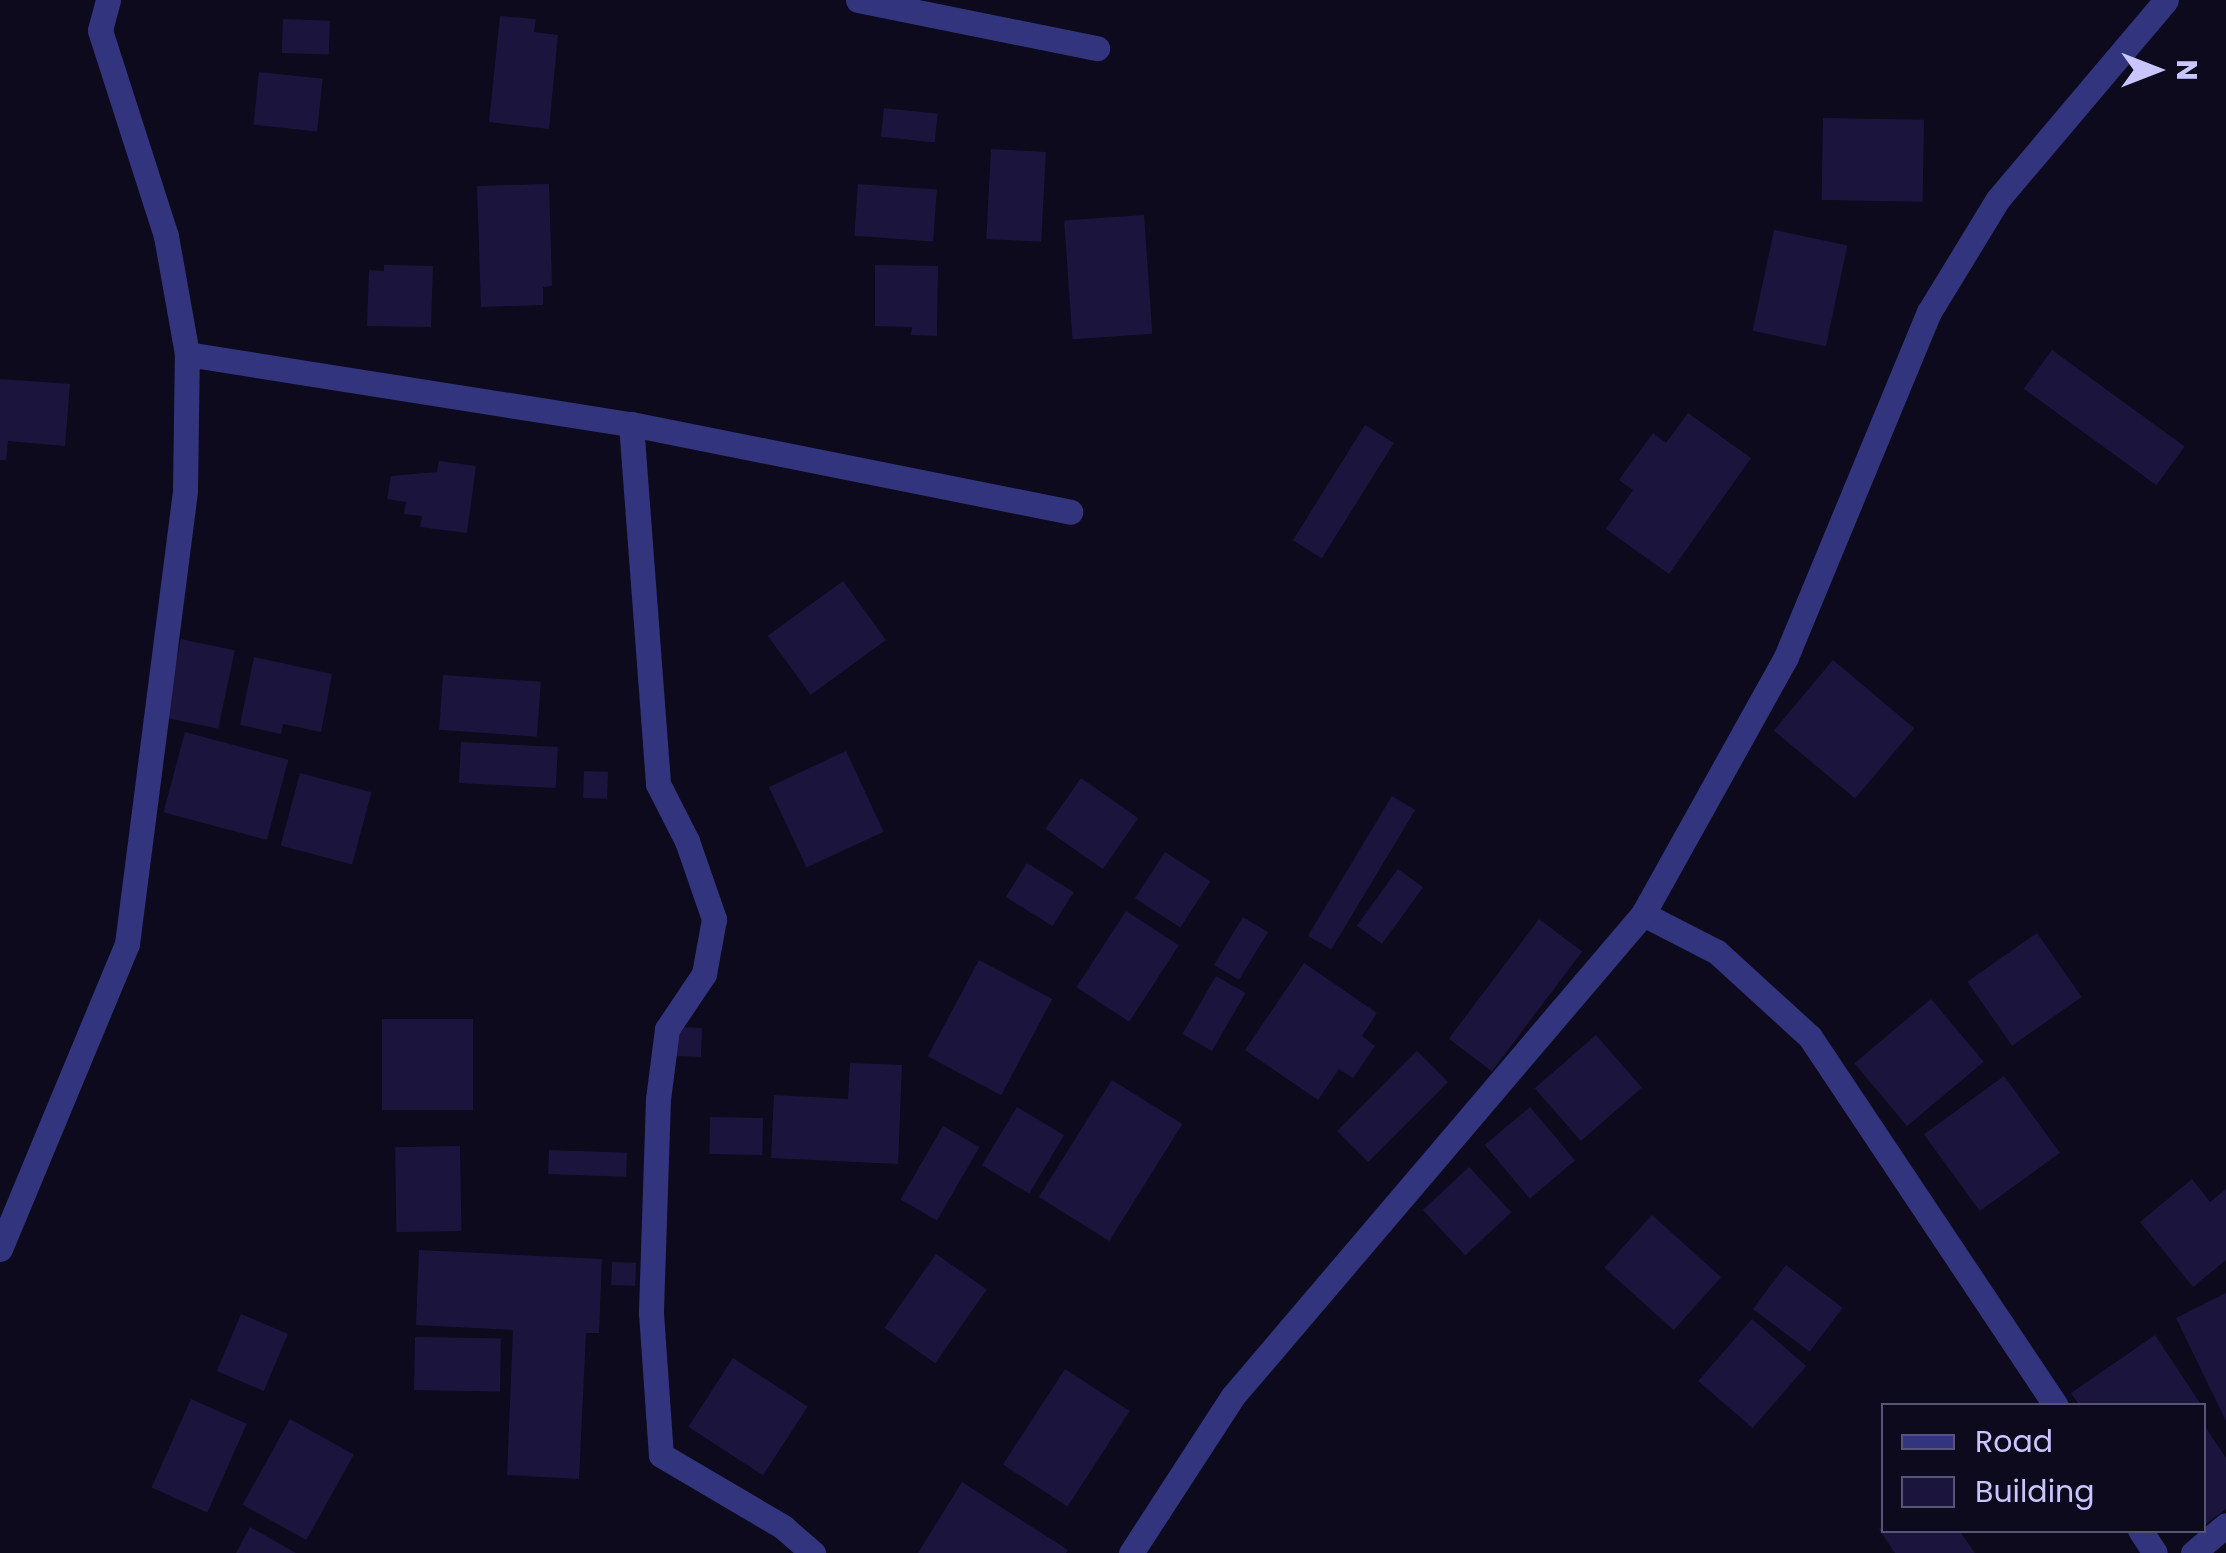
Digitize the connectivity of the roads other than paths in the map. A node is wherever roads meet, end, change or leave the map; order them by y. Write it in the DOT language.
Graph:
graph roads {
  1 [pos="108,0"];
  2 [pos="858,0"];
  3 [pos="2166,0"];
  4 [pos="1098,48"];
  5 [pos="188,354"];
  6 [pos="631,424"];
  7 [pos="1070,512"];
  8 [pos="1643,914"];
  9 [pos="0,1249"];
  10 [pos="2054,1403"];
  11 [pos="2226,1525"];
  12 [pos="813,1553"];
  13 [pos="1132,1553"];
  14 [pos="2192,1553"];
  1 -- 5 [label="street"];
  2 -- 4 [label="street"];
  3 -- 8 [label="street"];
  5 -- 6 [label="street"];
  5 -- 9 [label="street"];
  6 -- 7 [label="street"];
  6 -- 12 [label="street"];
  8 -- 10 [label="street"];
  8 -- 13 [label="street"];
  11 -- 14 [label="street"];
}
